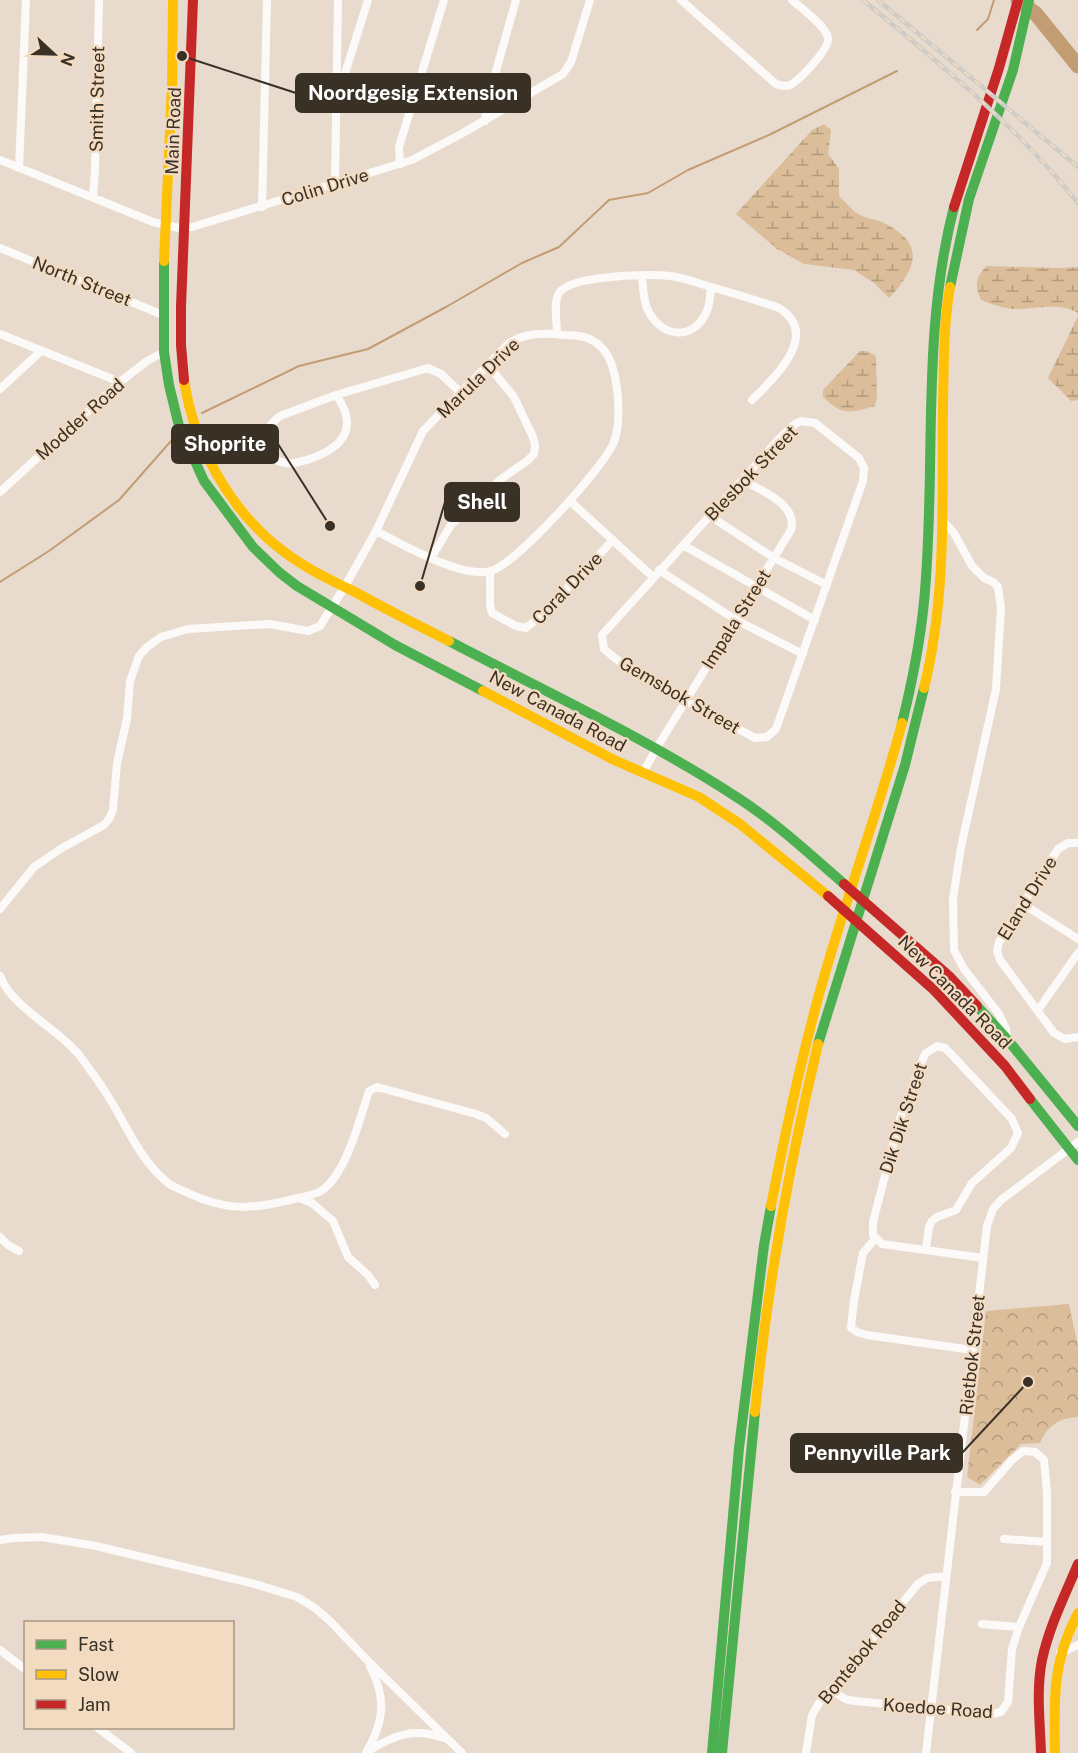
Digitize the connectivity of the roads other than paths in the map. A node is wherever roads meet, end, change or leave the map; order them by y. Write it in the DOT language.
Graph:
graph roads {
  1 [pos="26,0"];
  2 [pos="99,0"];
  3 [pos="173,0"];
  4 [pos="193,0"];
  5 [pos="267,0"];
  6 [pos="338,0"];
  7 [pos="368,0"];
  8 [pos="444,0"];
  9 [pos="516,0"];
  10 [pos="590,0"];
  11 [pos="681,0"];
  12 [pos="792,0"];
  13 [pos="1018,0"];
  14 [pos="1029,0"];
  15 [pos="336,102"];
  16 [pos="485,121"];
  17 [pos="0,160"];
  18 [pos="400,164"];
  19 [pos="19,168"];
  20 [pos="335,183"];
  21 [pos="93,197"];
  22 [pos="262,207"];
  23 [pos="165,225"];
  24 [pos="185,228"];
  25 [pos="0,248"];
  26 [pos="642,275"];
  27 [pos="711,287"];
  28 [pos="163,315"];
  29 [pos="0,334"];
  30 [pos="557,334"];
  31 [pos="41,351"];
  32 [pos="164,352"];
  33 [pos="488,365"];
  34 [pos="120,382"];
  35 [pos="0,389"];
  36 [pos="461,393"];
  37 [pos="336,395"];
  38 [pos="752,400"];
  39 [pos="743,480"];
  40 [pos="0,492"];
  41 [pos="570,501"];
  42 [pos="710,516"];
  43 [pos="943,521"];
  44 [pos="376,531"];
  45 [pos="613,540"];
  46 [pos="683,545"];
  47 [pos="431,558"];
  48 [pos="774,558"];
  49 [pos="659,570"];
  50 [pos="490,571"];
  51 [pos="653,577"];
  52 [pos="827,585"];
  53 [pos="344,588"];
  54 [pos="756,588"];
  55 [pos="333,607"];
  56 [pos="736,620"];
  57 [pos="815,620"];
  58 [pos="601,640"];
  59 [pos="802,654"];
  60 [pos="686,701"];
  61 [pos="767,737"];
  62 [pos="656,749"];
  63 [pos="643,773"];
  64 [pos="1078,843"];
  65 [pos="1023,904"];
  66 [pos="0,909"];
  67 [pos="1078,939"];
  68 [pos="1078,953"];
  69 [pos="0,976"];
  70 [pos="1038,1010"];
  71 [pos="1078,1037"];
  72 [pos="1007,1039"];
  73 [pos="1061,1103"];
  74 [pos="1078,1115"];
  75 [pos="1078,1126"];
  76 [pos="505,1134"];
  77 [pos="1074,1145"];
  78 [pos="1078,1160"];
  79 [pos="299,1198"];
  80 [pos="0,1237"];
  81 [pos="875,1239"];
  82 [pos="926,1250"];
  83 [pos="19,1251"];
  84 [pos="983,1258"];
  85 [pos="375,1285"];
  86 [pos="972,1350"];
  87 [pos="955,1492"];
  88 [pos="1004,1539"];
  89 [pos="0,1540"];
  90 [pos="1047,1542"];
  91 [pos="1078,1564"];
  92 [pos="946,1576"];
  93 [pos="1078,1614"];
  94 [pos="982,1624"];
  95 [pos="1018,1627"];
  96 [pos="1078,1629"];
  97 [pos="1078,1645"];
  98 [pos="0,1650"];
  99 [pos="1059,1653"];
  100 [pos="367,1660"];
  101 [pos="24,1668"];
  102 [pos="830,1689"];
  103 [pos="931,1709"];
  104 [pos="99,1729"];
  105 [pos="448,1740"];
  106 [pos="131,1753"];
  107 [pos="366,1753"];
  108 [pos="462,1753"];
  109 [pos="712,1753"];
  110 [pos="722,1753"];
  111 [pos="807,1753"];
  112 [pos="926,1753"];
  113 [pos="1041,1753"];
  114 [pos="1055,1753"];
  1 -- 19 [label="street"];
  2 -- 21 [label="street, Smith Street"];
  3 -- 23 [label="main road, Main Road"];
  4 -- 24 [label="main road, Main Road"];
  5 -- 22 [label="street"];
  6 -- 15 [label="street"];
  7 -- 15 [label="street"];
  8 -- 18 [label="street"];
  9 -- 16 [label="street"];
  10 -- 16 [label="street, Colin Drive"];
  11 -- 12 [label="street"];
  13 -- 109 [label="main road"];
  14 -- 43 [label="main road"];
  15 -- 20 [label="street"];
  16 -- 18 [label="street, Colin Drive"];
  17 -- 19 [label="street, Colin Drive"];
  18 -- 20 [label="street, Colin Drive"];
  19 -- 21 [label="street, Colin Drive"];
  20 -- 22 [label="street, Colin Drive"];
  21 -- 23 [label="street, Colin Drive"];
  22 -- 24 [label="street, Colin Drive"];
  23 -- 24 [label="street, Colin Drive"];
  23 -- 28 [label="main road, New Canada Road"];
  24 -- 53 [label="main road, New Canada Road"];
  25 -- 28 [label="street, North Street"];
  26 -- 27 [label="street"];
  26 -- 27 [label="street"];
  26 -- 30 [label="street"];
  27 -- 38 [label="street"];
  28 -- 32 [label="main road, New Canada Road"];
  29 -- 31 [label="street"];
  30 -- 33 [label="street, Marula Drive"];
  30 -- 41 [label="street, Marula Drive"];
  31 -- 34 [label="street"];
  31 -- 35 [label="street"];
  32 -- 34 [label="street, Modder Road"];
  32 -- 55 [label="main road, New Canada Road"];
  33 -- 36 [label="street, Marula Drive"];
  33 -- 47 [label="street"];
  34 -- 40 [label="street, Modder Road"];
  36 -- 37 [label="street"];
  36 -- 44 [label="street, Marula Drive"];
  37 -- 37 [label="street"];
  39 -- 42 [label="street, Blesbok Street"];
  39 -- 48 [label="street, Impala Street"];
  39 -- 52 [label="street, Blesbok Street"];
  41 -- 45 [label="street"];
  41 -- 50 [label="street, Marula Drive"];
  42 -- 46 [label="street, Blesbok Street"];
  42 -- 48 [label="street"];
  43 -- 72 [label="street"];
  43 -- 110 [label="main road"];
  44 -- 47 [label="street"];
  44 -- 53 [label="street, Marula Drive"];
  45 -- 50 [label="street, Coral Drive"];
  45 -- 51 [label="street"];
  46 -- 49 [label="street, Blesbok Street"];
  46 -- 54 [label="street"];
  47 -- 50 [label="street"];
  48 -- 52 [label="street"];
  48 -- 54 [label="street, Impala Street"];
  49 -- 51 [label="street, Blesbok Street"];
  49 -- 56 [label="street"];
  51 -- 58 [label="street, Blesbok Street"];
  52 -- 57 [label="street, Blesbok Street"];
  53 -- 55 [label="street, Marula Drive"];
  53 -- 62 [label="main road, New Canada Road"];
  54 -- 56 [label="street, Impala Street"];
  54 -- 57 [label="street"];
  55 -- 63 [label="main road, New Canada Road"];
  55 -- 66 [label="street, Marula Drive"];
  56 -- 59 [label="street"];
  56 -- 60 [label="street, Impala Street"];
  57 -- 59 [label="street, Blesbok Street"];
  58 -- 60 [label="street, Gemsbok Street"];
  59 -- 61 [label="street, Blesbok Street"];
  60 -- 61 [label="street, Gemsbok Street"];
  60 -- 62 [label="street, Impala Street"];
  62 -- 63 [label="street, Impala Street"];
  62 -- 72 [label="main road, New Canada Road"];
  63 -- 77 [label="main road, New Canada Road"];
  64 -- 65 [label="street, Eland Drive"];
  65 -- 67 [label="street"];
  65 -- 70 [label="street, Eland Drive"];
  68 -- 70 [label="street"];
  69 -- 79 [label="street"];
  70 -- 71 [label="street, Eland Drive"];
  72 -- 73 [label="main road, New Canada Road"];
  73 -- 74 [label="main road"];
  73 -- 75 [label="main road, New Canada Road"];
  76 -- 79 [label="street"];
  77 -- 78 [label="main road, New Canada Road"];
  77 -- 84 [label="street, Rietbok Street"];
  79 -- 85 [label="street"];
  80 -- 83 [label="street"];
  81 -- 82 [label="street"];
  81 -- 82 [label="street, Dik Dik Street"];
  81 -- 86 [label="street"];
  82 -- 84 [label="street"];
  84 -- 86 [label="street, Rietbok Street"];
  86 -- 87 [label="street, Rietbok Street"];
  87 -- 90 [label="street, Koedoe Road"];
  87 -- 92 [label="street, Rietbok Street"];
  88 -- 90 [label="street"];
  89 -- 100 [label="street"];
  90 -- 95 [label="street, Koedoe Road"];
  91 -- 113 [label="main road"];
  92 -- 102 [label="street, Bontebok Road"];
  92 -- 103 [label="street, Rietbok Street"];
  93 -- 96 [label="street"];
  93 -- 99 [label="main road"];
  94 -- 95 [label="street"];
  95 -- 103 [label="street, Koedoe Road"];
  97 -- 99 [label="street"];
  98 -- 101 [label="street"];
  99 -- 114 [label="main road"];
  100 -- 105 [label="street"];
  100 -- 107 [label="street"];
  102 -- 103 [label="street, Koedoe Road"];
  102 -- 111 [label="street, Bontebok Road"];
  103 -- 112 [label="street, Rietbok Street"];
  104 -- 106 [label="street"];
  105 -- 107 [label="street"];
  105 -- 108 [label="street"];
}
